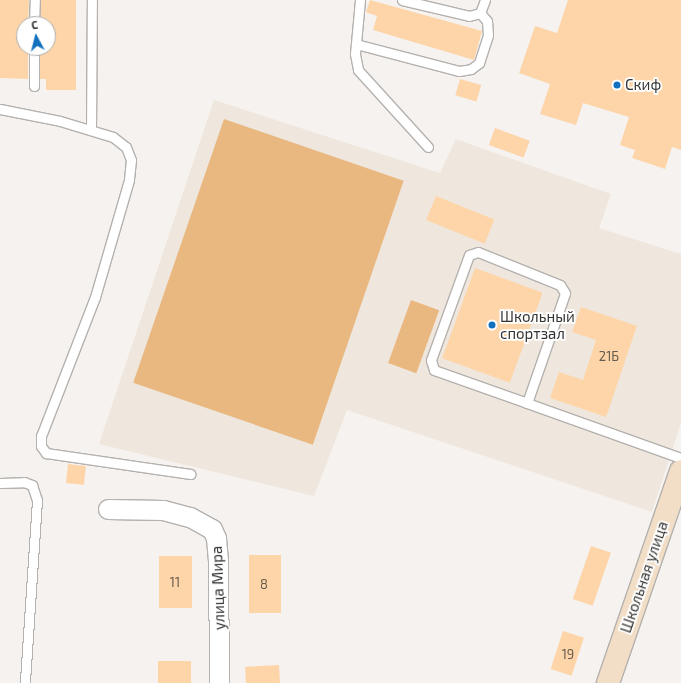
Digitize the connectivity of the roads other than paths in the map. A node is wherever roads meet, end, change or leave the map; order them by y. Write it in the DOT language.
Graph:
graph roads {
  1 [pos="35,0"];
  2 [pos="92,0"];
  3 [pos="360,0"];
  4 [pos="402,0"];
  5 [pos="485,0"];
  6 [pos="480,13"];
  7 [pos="34,16"];
  8 [pos="356,44"];
  9 [pos="34,56"];
  10 [pos="34,86"];
  11 [pos="0,109"];
  12 [pos="91,130"];
  13 [pos="428,147"];
  14 [pos="527,403"];
  15 [pos="681,458"];
  16 [pos="681,472"];
  17 [pos="190,474"];
  18 [pos="0,483"];
  19 [pos="108,509"];
  20 [pos="25,683"];
  21 [pos="219,683"];
  22 [pos="608,683"];
  1 -- 7 [label="lane"];
  2 -- 12 [label="lane"];
  3 -- 8 [label="lane"];
  4 -- 6 [label="lane"];
  5 -- 6 [label="lane"];
  6 -- 8 [label="lane"];
  8 -- 13 [label="lane"];
  9 -- 10 [label="lane"];
  11 -- 12 [label="lane"];
  12 -- 17 [label="lane"];
  14 -- 14 [label="lane"];
  14 -- 15 [label="lane"];
  16 -- 22 [label="street, Школьная улица"];
  18 -- 20 [label="lane"];
  19 -- 21 [label="street, улица Мира"];
}
